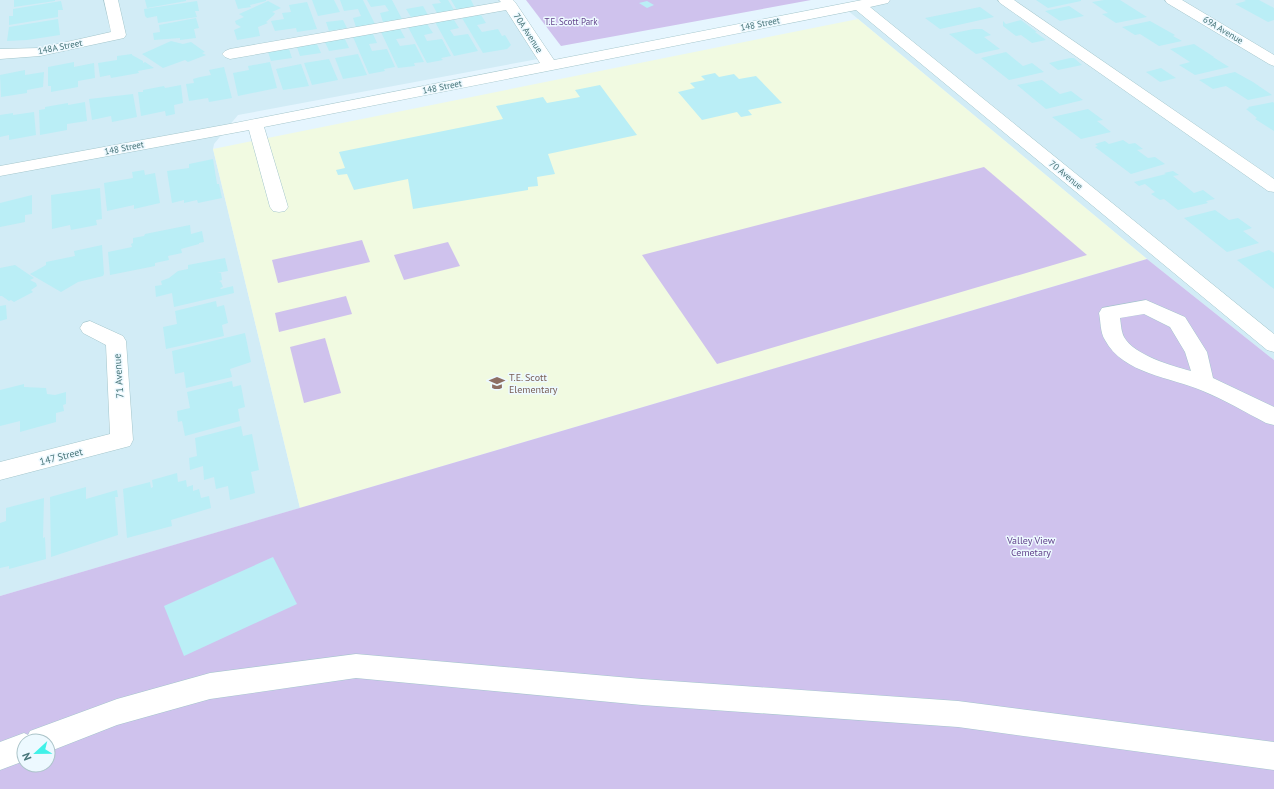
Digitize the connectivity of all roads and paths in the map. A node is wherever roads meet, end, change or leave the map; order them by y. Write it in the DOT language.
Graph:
graph roads {
  1 [pos="111,0"];
  2 [pos="883,0"];
  3 [pos="1005,0"];
  4 [pos="1172,0"];
  5 [pos="508,3"];
  6 [pos="859,5"];
  7 [pos="0,54"];
  8 [pos="230,54"];
  9 [pos="1274,61"];
  10 [pos="550,66"];
  11 [pos="255,124"];
  12 [pos="0,171"];
  13 [pos="1274,187"];
  14 [pos="279,208"];
  15 [pos="90,328"];
  16 [pos="1274,345"];
  17 [pos="1203,382"];
  18 [pos="1274,417"];
  19 [pos="122,440"];
  20 [pos="0,471"];
  21 [pos="56,735"];
  22 [pos="16,750"];
  23 [pos="0,756"];
  24 [pos="1274,756"];
  1 -- 7 [label="street, 148A Street"];
  2 -- 6 [label="street, 148 Street"];
  3 -- 13 [label="street"];
  4 -- 9 [label="street, 69A Avenue"];
  5 -- 8 [label="street"];
  5 -- 10 [label="street, 70A Avenue"];
  6 -- 10 [label="street, 148 Street"];
  6 -- 16 [label="street, 70 Avenue"];
  10 -- 11 [label="street, 148 Street"];
  11 -- 12 [label="street, 148 Street"];
  11 -- 14 [label="street"];
  15 -- 19 [label="street, 71 Avenue"];
  17 -- 17 [label="street"];
  17 -- 18 [label="street"];
  19 -- 20 [label="street, 147 Street"];
  21 -- 24 [label="street"];
  22 -- 23 [label="street"];
}
